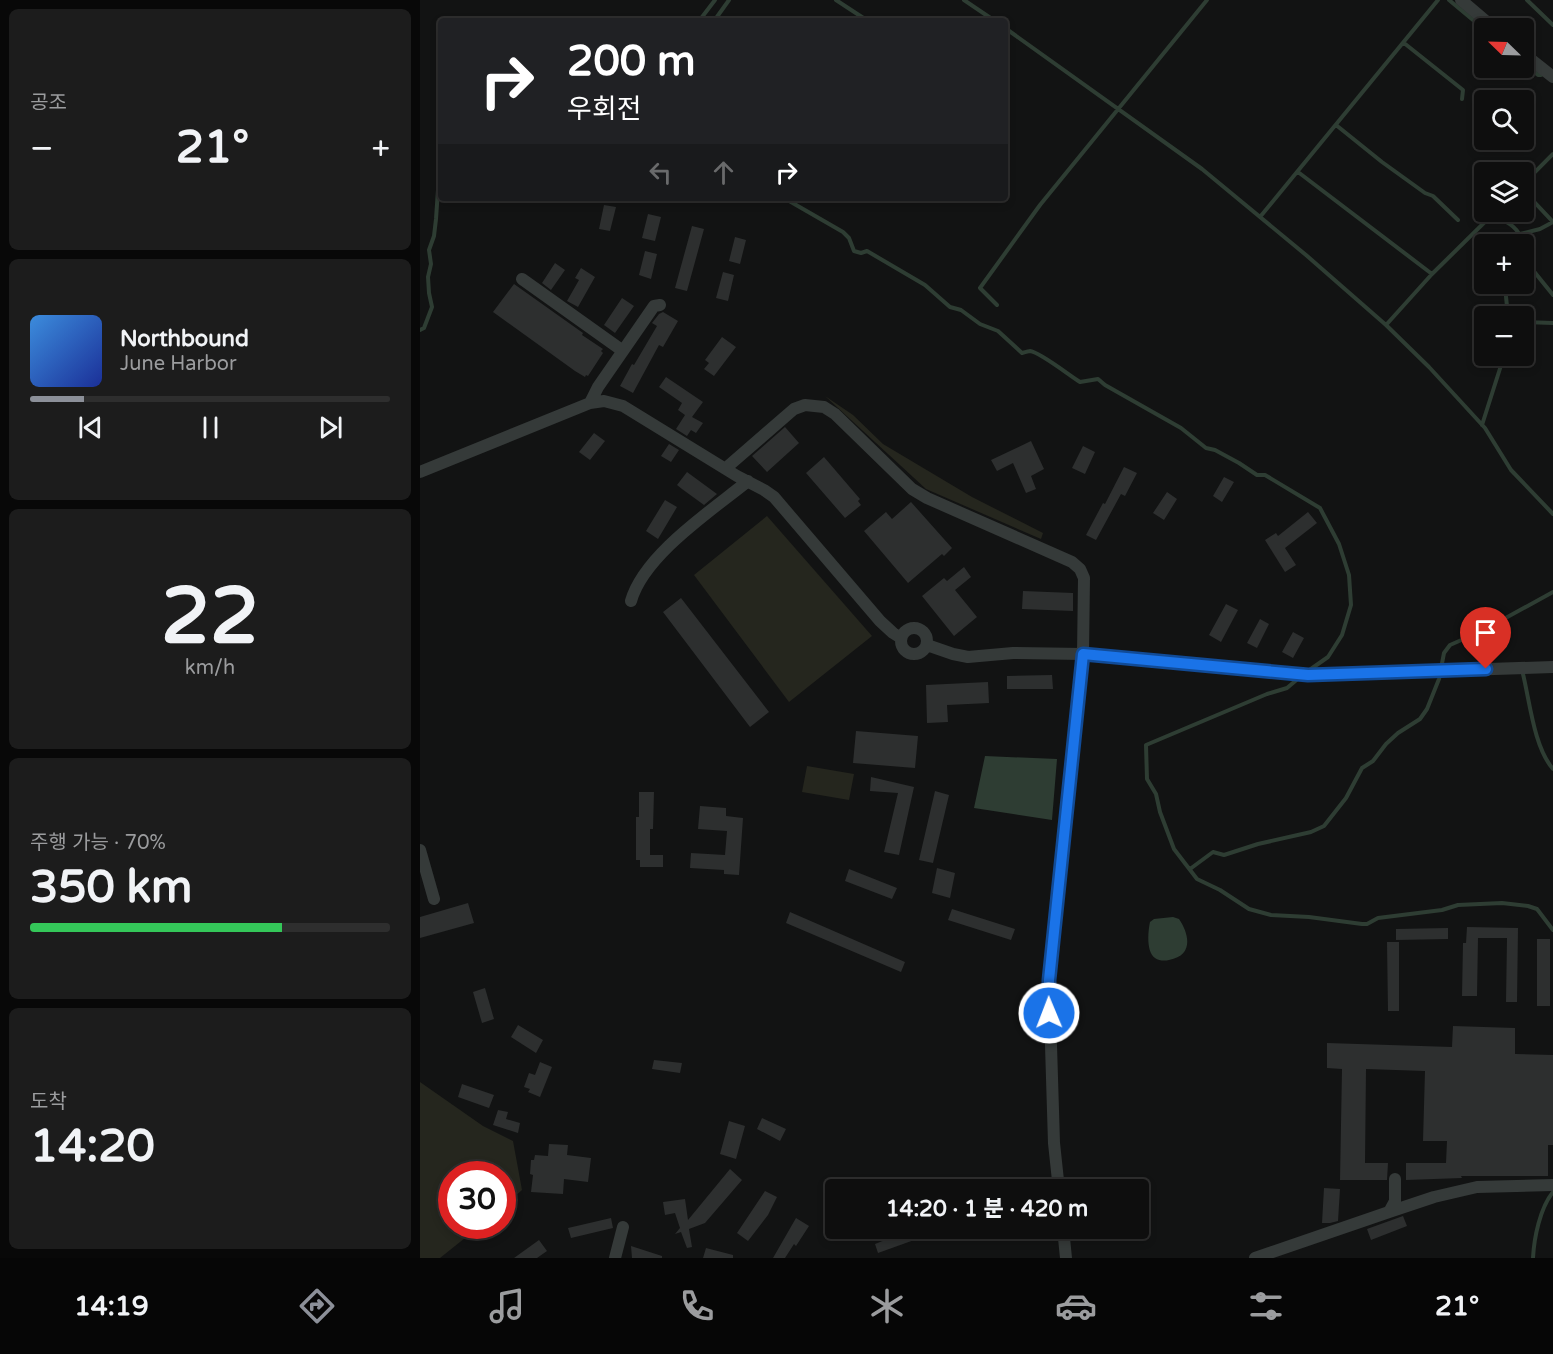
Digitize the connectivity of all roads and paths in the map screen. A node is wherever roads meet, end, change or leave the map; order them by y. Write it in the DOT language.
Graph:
graph roads {
  1 [pos="1461,0"];
  2 [pos="1482,18"];
  3 [pos="1534,62"];
  4 [pos="1553,77"];
  5 [pos="522,279"];
  6 [pos="660,305"];
  7 [pos="623,351"];
  8 [pos="590,403"];
  9 [pos="726,468"];
  10 [pos="420,472"];
  11 [pos="748,481"];
  12 [pos="631,601"];
  13 [pos="1083,654"];
  14 [pos="1553,667"];
  15 [pos="420,850"];
  16 [pos="434,898"];
  17 [pos="1058,1179"];
  18 [pos="1395,1179"];
  19 [pos="1553,1185"];
  20 [pos="1389,1212"];
  21 [pos="622,1227"];
  22 [pos="1063,1239"];
  23 [pos="615,1258"];
  24 [pos="1065,1258"];
  25 [pos="1255,1258"];
  1 -- 2 [label="street"];
  3 -- 4 [label="street"];
  5 -- 7 [label="street"];
  6 -- 7 [label="street"];
  7 -- 8 [label="street"];
  8 -- 9 [label="street"];
  8 -- 10 [label="street"];
  9 -- 11 [label="street"];
  9 -- 13 [label="street"];
  11 -- 12 [label="street"];
  11 -- 13 [label="street"];
  13 -- 14 [label="street"];
  13 -- 17 [label="street"];
  15 -- 16 [label="street"];
  18 -- 20 [label="street"];
  19 -- 20 [label="street"];
  20 -- 25 [label="street"];
  21 -- 23 [label="street"];
  22 -- 24 [label="street"];
}
